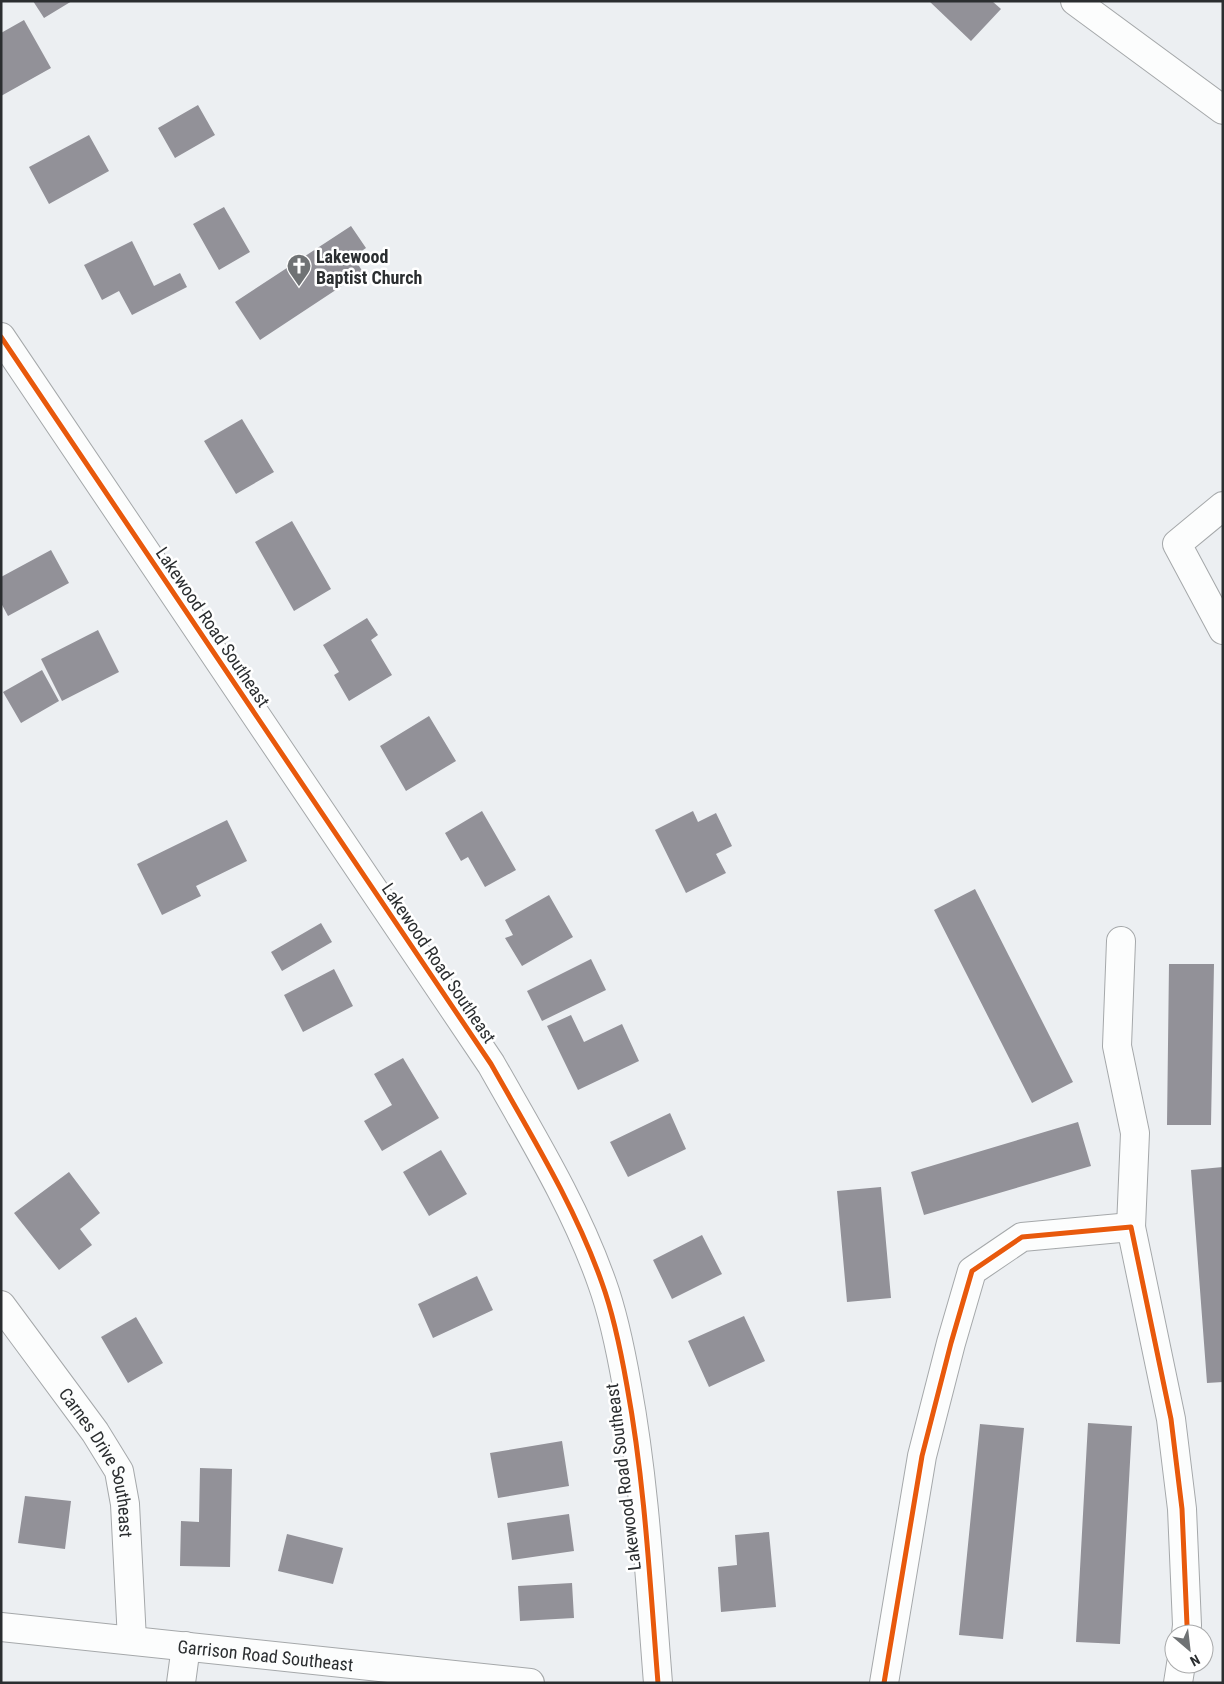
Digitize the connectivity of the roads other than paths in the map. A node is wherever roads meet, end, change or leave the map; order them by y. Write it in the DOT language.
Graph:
graph roads {
  1 [pos="1074,1"];
  2 [pos="1223,110"];
  3 [pos="1,337"];
  4 [pos="1223,506"];
  5 [pos="1223,630"];
  6 [pos="1121,941"];
  7 [pos="1131,1227"];
  8 [pos="1,1305"];
  9 [pos="1188,1624"];
  10 [pos="1,1628"];
  11 [pos="132,1640"];
  12 [pos="186,1646"];
  13 [pos="366,1674"];
  14 [pos="181,1683"];
  15 [pos="530,1683"];
  16 [pos="658,1683"];
  17 [pos="884,1683"];
  1 -- 2 [label="street"];
  3 -- 16 [label="street, Lakewood Road Southeast"];
  4 -- 5 [label="street"];
  6 -- 7 [label="street"];
  7 -- 9 [label="street"];
  7 -- 17 [label="street"];
  8 -- 11 [label="street, Carnes Drive Southeast"];
  10 -- 11 [label="street, Garrison Road Southeast"];
  11 -- 12 [label="street, Garrison Road Southeast"];
  12 -- 13 [label="street, Garrison Road Southeast"];
  12 -- 14 [label="street"];
  13 -- 15 [label="street, Garrison Road Southeast"];
}
